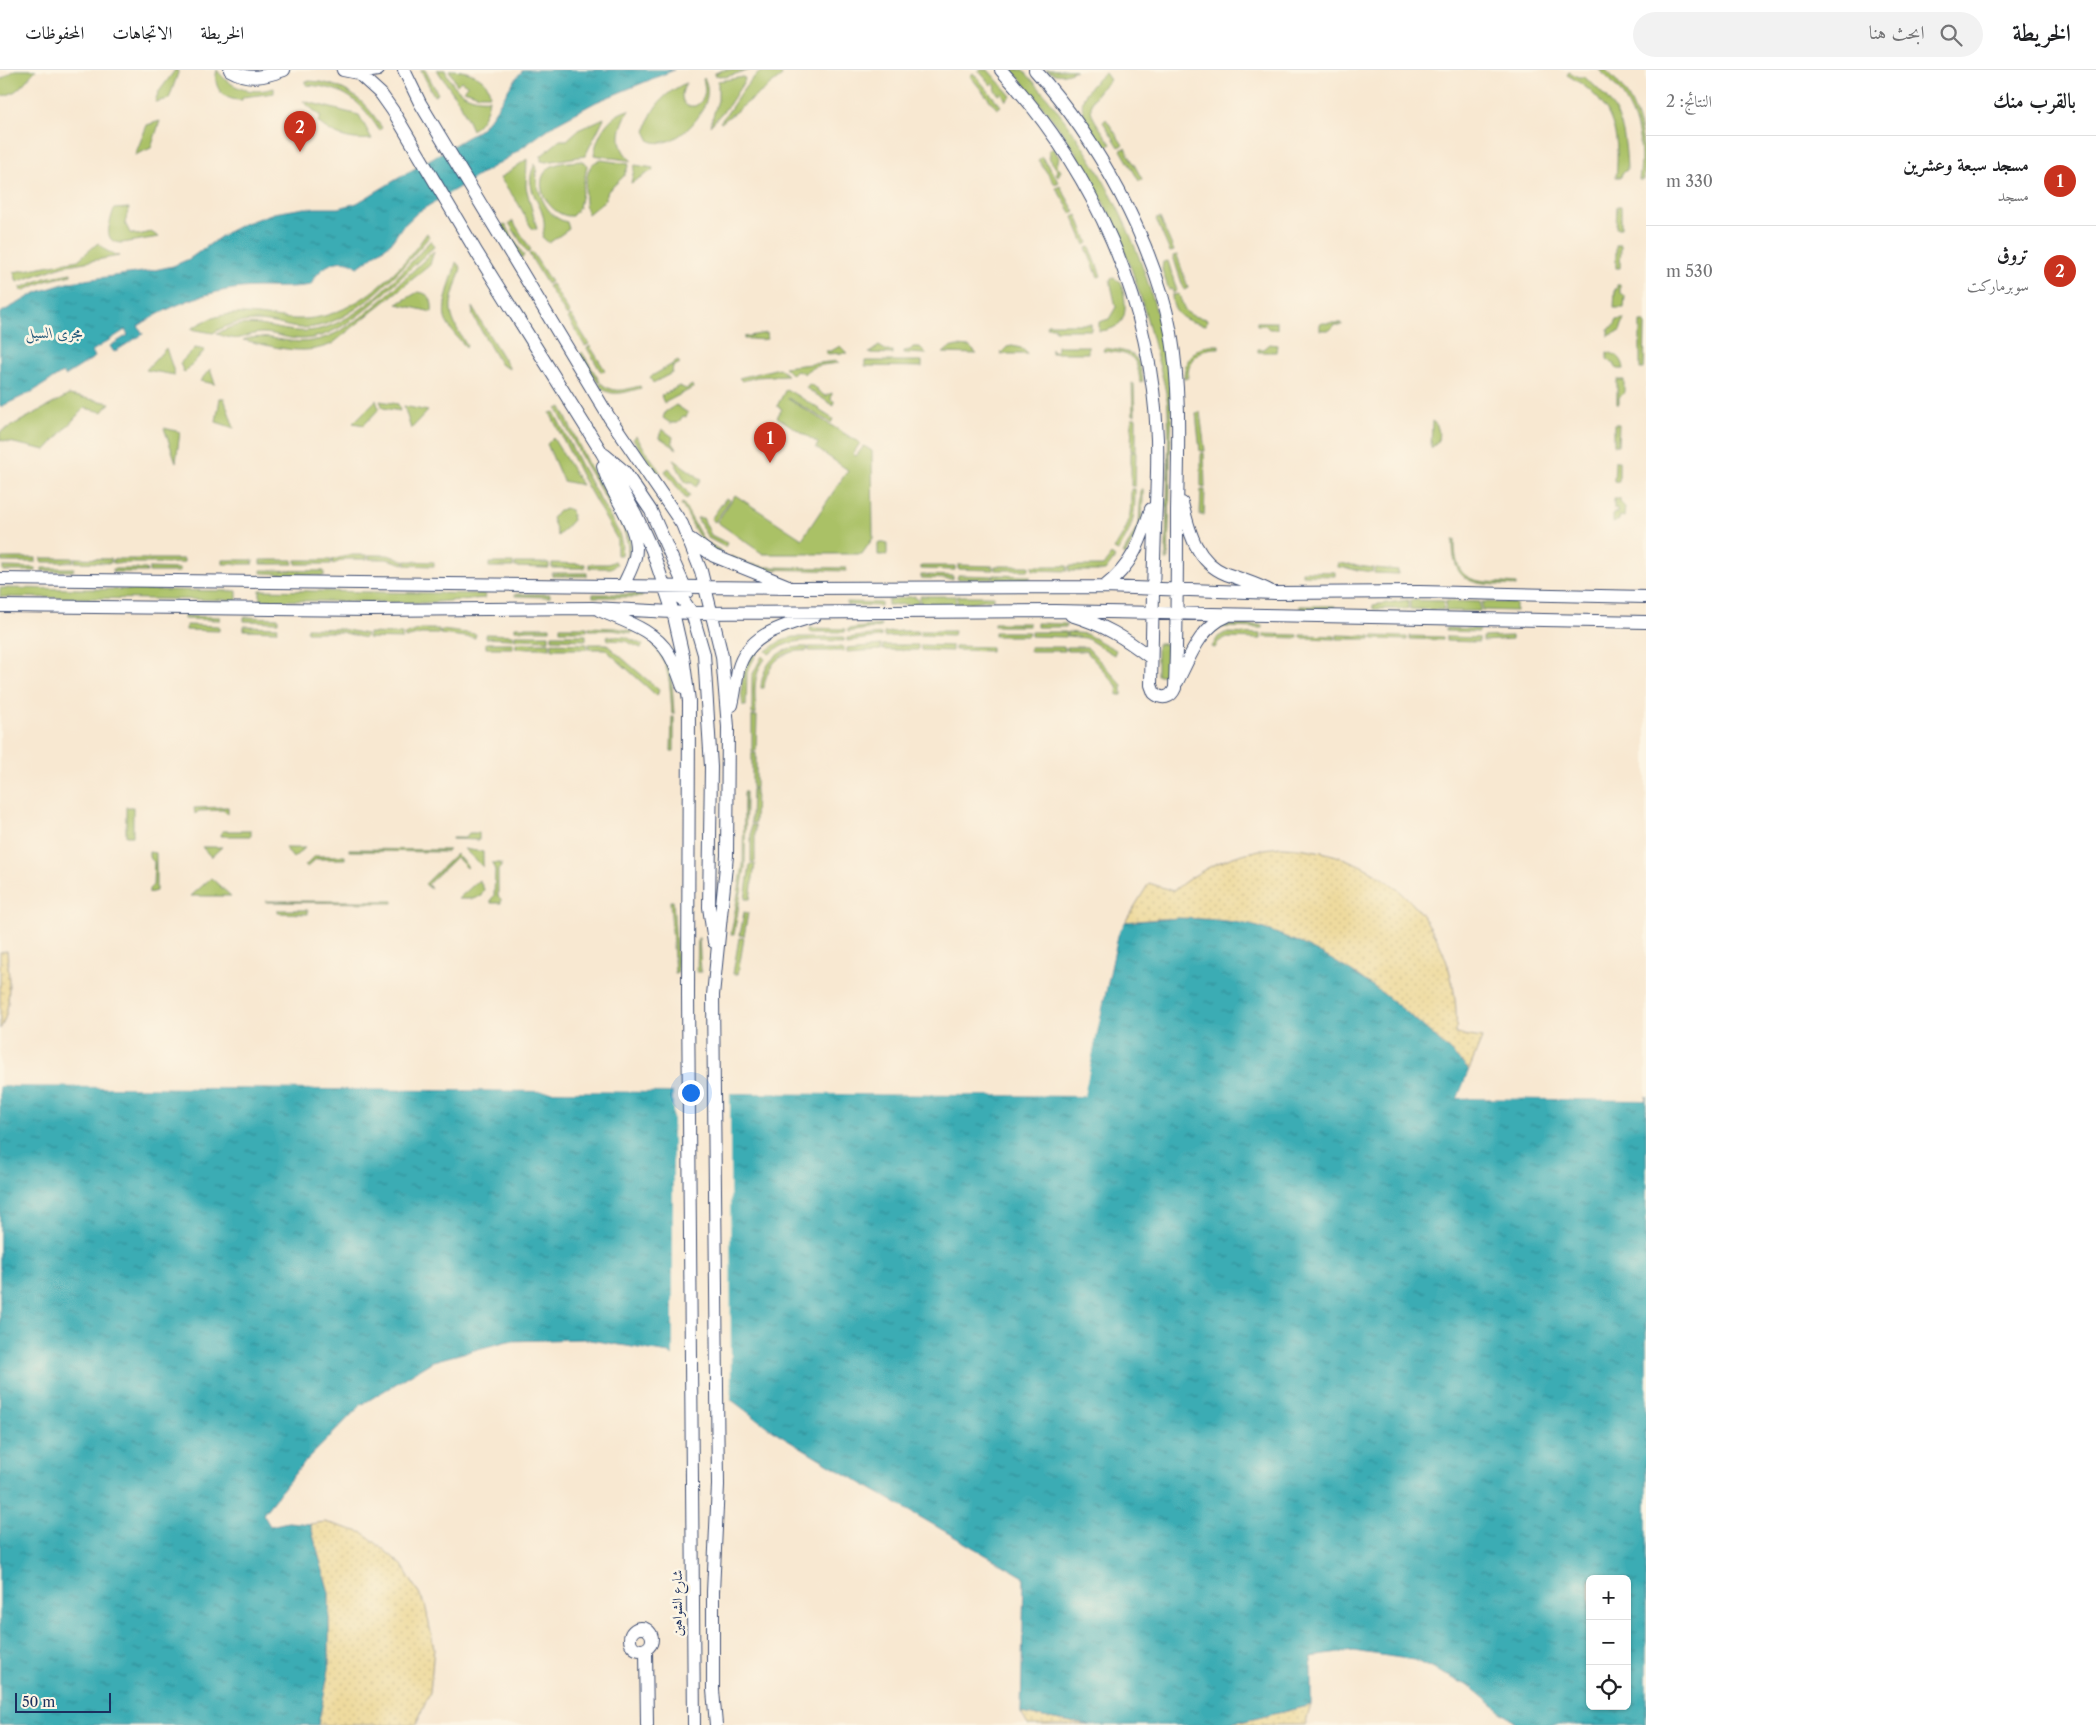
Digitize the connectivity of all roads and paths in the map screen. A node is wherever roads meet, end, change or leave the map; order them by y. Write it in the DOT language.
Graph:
graph roads {
  1 [pos="230,70"];
  2 [pos="284,70"];
  3 [pos="344,70"];
  4 [pos="378,70"];
  5 [pos="404,70"];
  6 [pos="1001,70"];
  7 [pos="1035,70"];
  8 [pos="358,74"];
  9 [pos="602,453"];
  10 [pos="1178,488"];
  11 [pos="1156,492"];
  12 [pos="688,537"];
  13 [pos="0,579"];
  14 [pos="623,586"];
  15 [pos="664,586"];
  16 [pos="684,586"];
  17 [pos="705,587"];
  18 [pos="1104,587"];
  19 [pos="793,588"];
  20 [pos="1153,590"];
  21 [pos="1176,590"];
  22 [pos="1275,593"];
  23 [pos="1642,597"];
  24 [pos="0,606"];
  25 [pos="592,608"];
  26 [pos="1054,611"];
  27 [pos="672,612"];
  28 [pos="711,612"];
  29 [pos="827,612"];
  30 [pos="692,613"];
  31 [pos="1152,613"];
  32 [pos="1176,613"];
  33 [pos="1229,615"];
  34 [pos="1642,622"];
  35 [pos="1151,658"];
  36 [pos="1176,684"];
  37 [pos="689,700"];
  38 [pos="728,727"];
  39 [pos="717,955"];
  40 [pos="646,1649"];
  41 [pos="647,1725"];
  42 [pos="694,1725"];
  43 [pos="716,1725"];
  1 -- 2 [label="street"];
  3 -- 8 [label="street"];
  4 -- 8 [label="street"];
  5 -- 12 [label="street"];
  6 -- 11 [label="street"];
  7 -- 10 [label="street"];
  8 -- 9 [label="street, شارع الشواهين"];
  9 -- 14 [label="street"];
  9 -- 15 [label="street, شارع الشواهين"];
  9 -- 16 [label="street"];
  10 -- 21 [label="street"];
  10 -- 22 [label="street"];
  11 -- 18 [label="street"];
  11 -- 20 [label="street"];
  12 -- 17 [label="street"];
  12 -- 19 [label="street"];
  13 -- 14 [label="street"];
  14 -- 15 [label="street"];
  15 -- 16 [label="street"];
  15 -- 27 [label="street, شارع الشواهين"];
  15 -- 30 [label="street"];
  16 -- 17 [label="street"];
  16 -- 28 [label="street"];
  17 -- 19 [label="street"];
  17 -- 28 [label="street"];
  18 -- 19 [label="street"];
  18 -- 20 [label="street"];
  20 -- 21 [label="street"];
  20 -- 31 [label="street"];
  21 -- 22 [label="street"];
  21 -- 32 [label="street"];
  22 -- 23 [label="street"];
  24 -- 25 [label="street"];
  25 -- 27 [label="street"];
  25 -- 37 [label="street"];
  26 -- 29 [label="street"];
  26 -- 31 [label="street"];
  26 -- 35 [label="street"];
  27 -- 30 [label="street"];
  27 -- 37 [label="street, شارع الشواهين"];
  28 -- 29 [label="street"];
  28 -- 30 [label="street"];
  28 -- 38 [label="street"];
  29 -- 38 [label="street"];
  30 -- 39 [label="street"];
  31 -- 32 [label="street"];
  31 -- 35 [label="street"];
  32 -- 33 [label="street"];
  32 -- 36 [label="street"];
  33 -- 34 [label="street"];
  33 -- 36 [label="street"];
  35 -- 36 [label="street"];
  37 -- 42 [label="street, شارع الشواهين"];
  38 -- 39 [label="street"];
  39 -- 43 [label="street"];
  40 -- 41 [label="street"];
}
